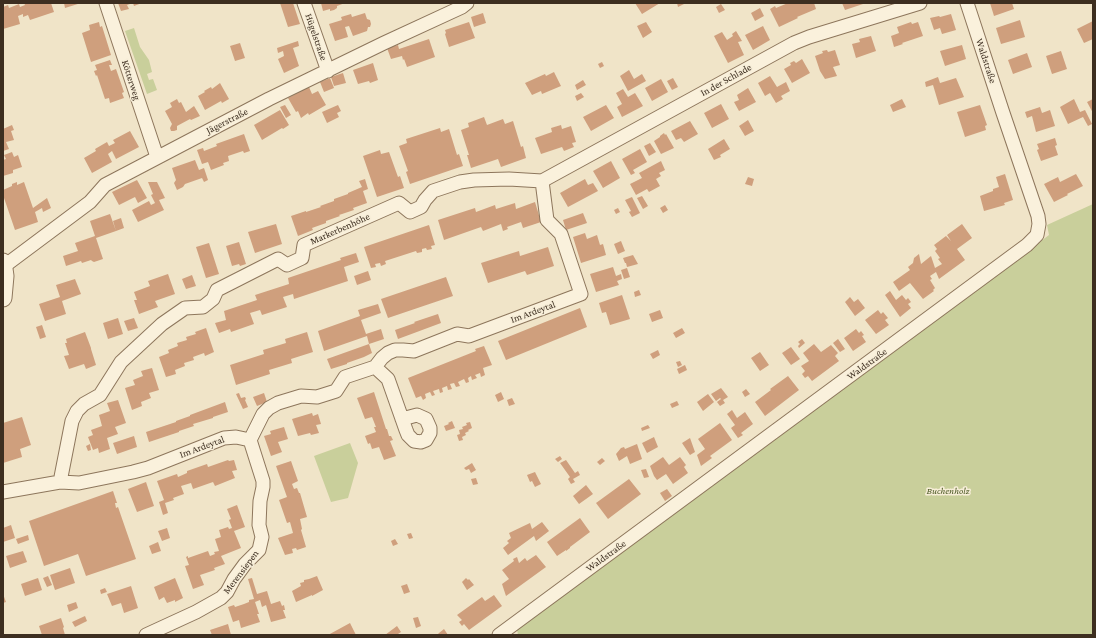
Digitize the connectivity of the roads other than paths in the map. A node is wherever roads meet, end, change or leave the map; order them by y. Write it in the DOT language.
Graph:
graph roads {
  1 [pos="106,3"];
  2 [pos="304,3"];
  3 [pos="467,3"];
  4 [pos="920,3"];
  5 [pos="968,3"];
  6 [pos="328,71"];
  7 [pos="157,157"];
  8 [pos="542,181"];
  9 [pos="3,265"];
  10 [pos="3,298"];
  11 [pos="375,367"];
  12 [pos="402,419"];
  13 [pos="250,440"];
  14 [pos="60,482"];
  15 [pos="3,492"];
  16 [pos="146,635"];
  17 [pos="499,635"];
  1 -- 7 [label="street, Kötterweg"];
  2 -- 6 [label="street, Hügelstraße"];
  3 -- 6 [label="street, Jägerstraße"];
  4 -- 8 [label="street, In der Schlade"];
  5 -- 17 [label="street, Waldstraße"];
  6 -- 7 [label="street, Jägerstraße"];
  7 -- 9 [label="street, Jägerstraße"];
  8 -- 11 [label="street, Im Ardeytal"];
  8 -- 14 [label="street, Markerbenhöhe"];
  9 -- 10 [label="street"];
  11 -- 12 [label="street"];
  11 -- 13 [label="street, Im Ardeytal"];
  13 -- 14 [label="street, Im Ardeytal"];
  13 -- 16 [label="street, Merensiepen"];
  14 -- 15 [label="street, Im Ardeytal"];
}
